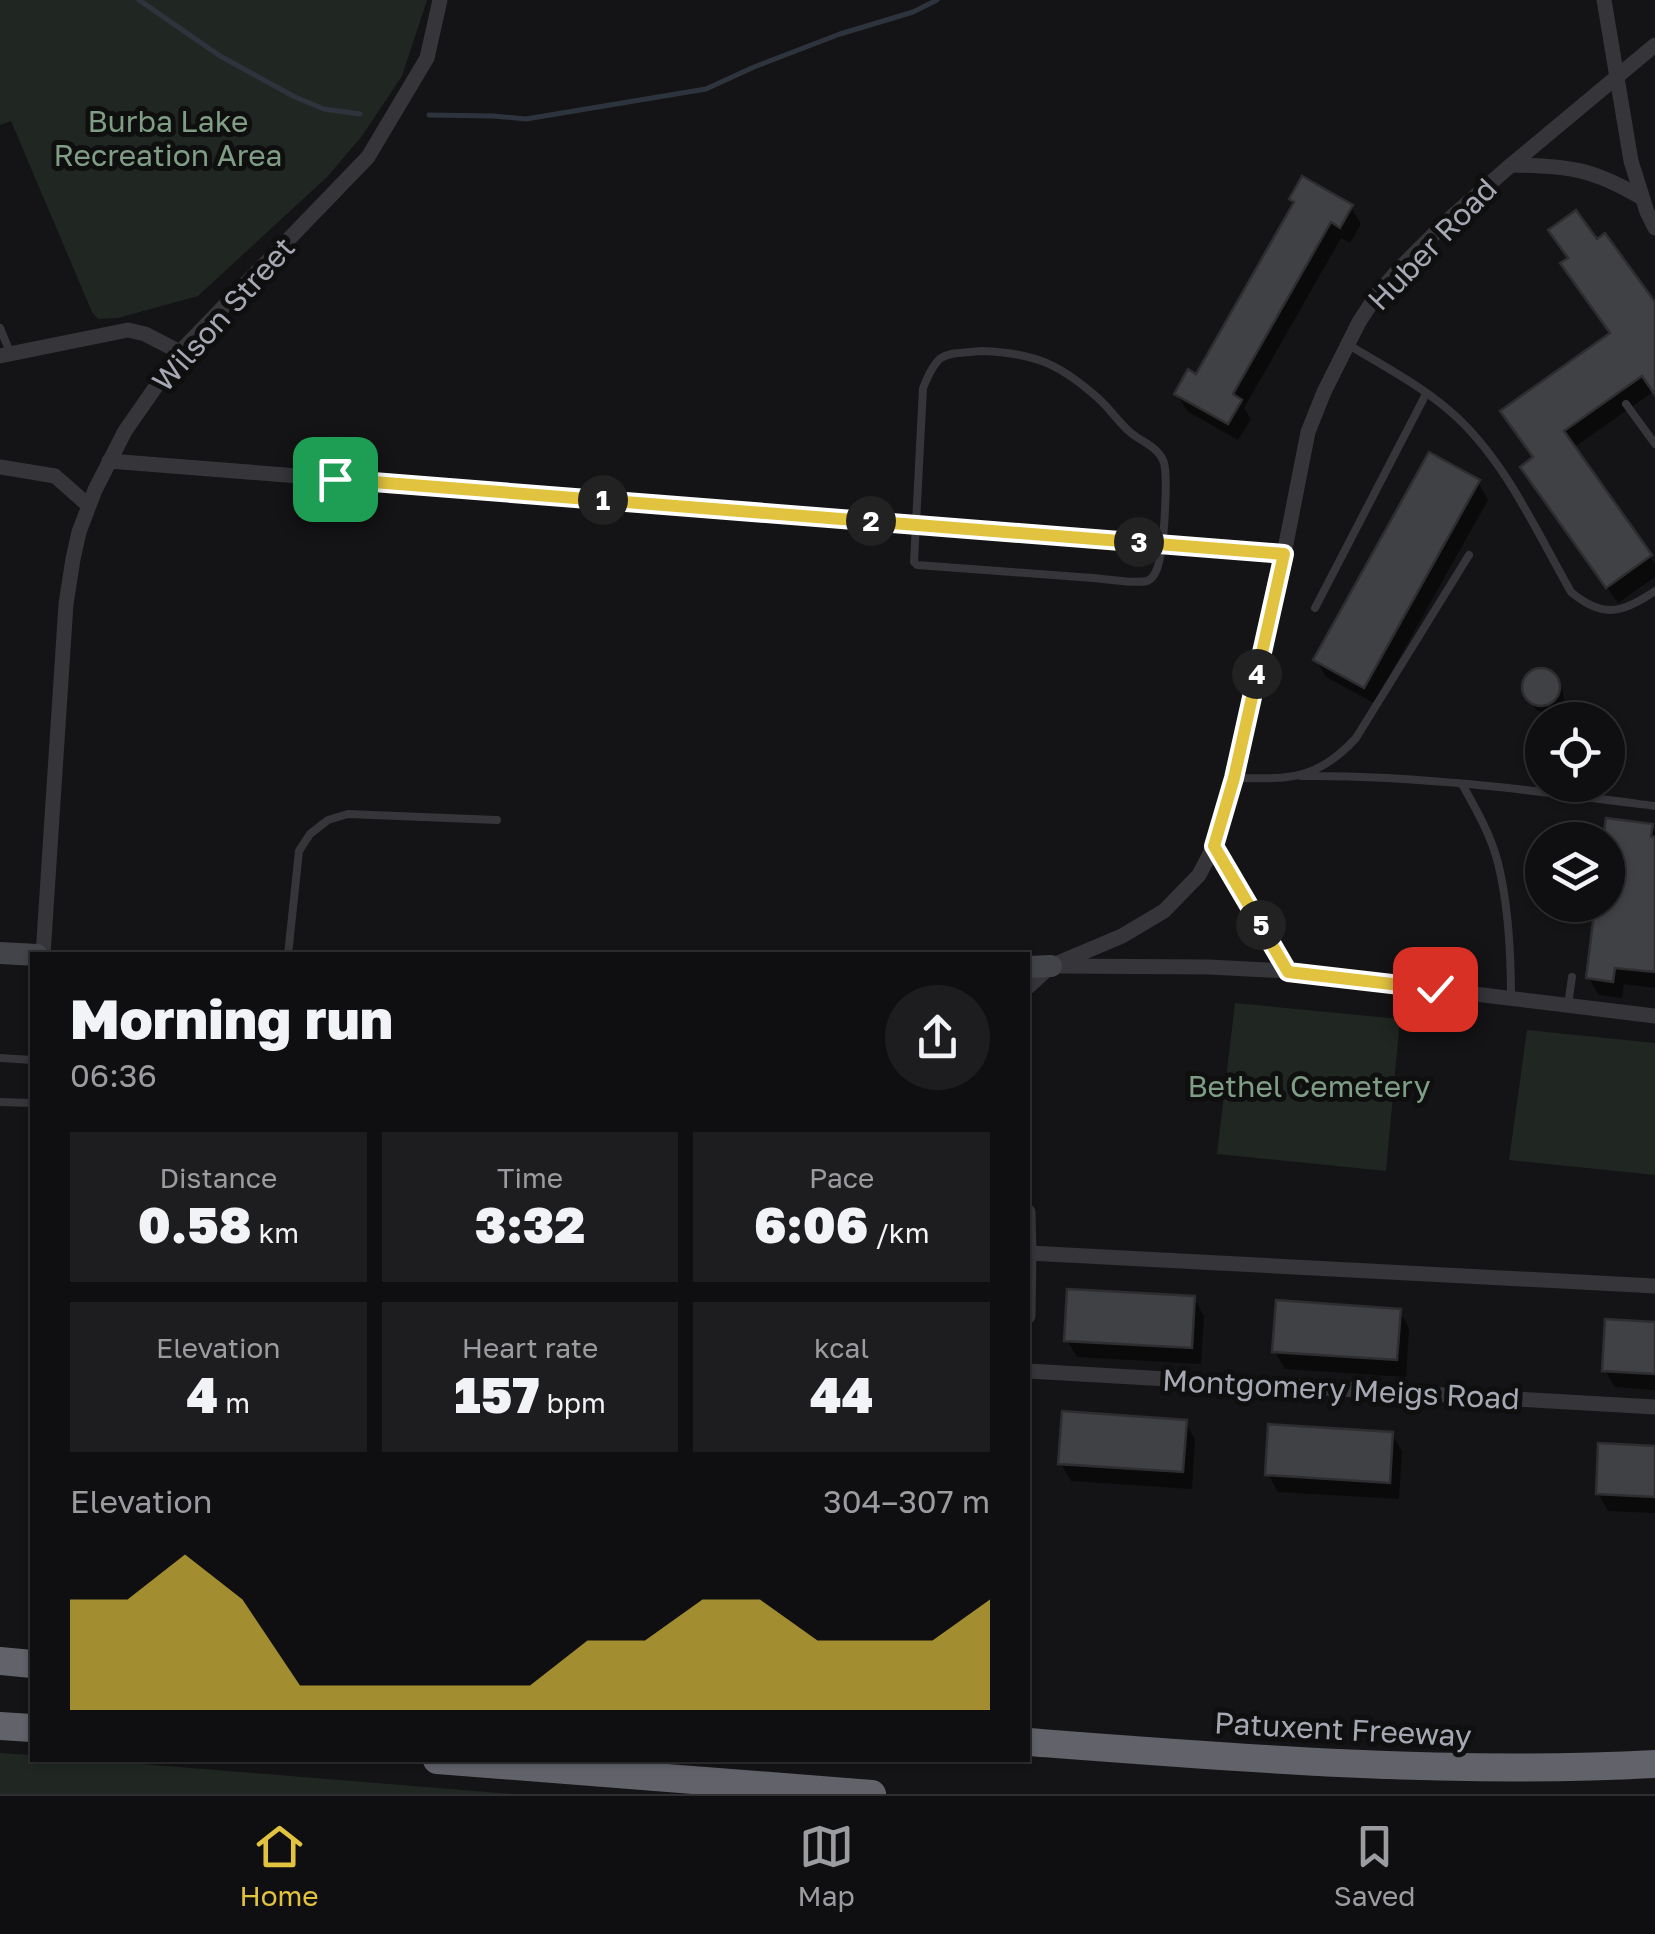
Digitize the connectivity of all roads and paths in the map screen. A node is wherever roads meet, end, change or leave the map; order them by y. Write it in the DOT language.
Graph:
graph roads {
  1 [pos="440,0"];
  2 [pos="1604,0"];
  3 [pos="1655,45"];
  4 [pos="1617,77"];
  5 [pos="1511,164"];
  6 [pos="1642,198"];
  7 [pos="1655,228"];
  8 [pos="0,328"];
  9 [pos="1347,344"];
  10 [pos="180,352"];
  11 [pos="6,355"];
  12 [pos="1426,394"];
  13 [pos="1626,404"];
  14 [pos="1655,444"];
  15 [pos="109,461"];
  16 [pos="0,467"];
  17 [pos="89,506"];
  18 [pos="915,524"];
  19 [pos="1162,544"];
  20 [pos="1284,554"];
  21 [pos="1468,555"];
  22 [pos="1655,591"];
  23 [pos="1315,608"];
  24 [pos="1301,776"];
  25 [pos="1234,778"];
  26 [pos="1462,784"];
  27 [pos="1655,806"];
  28 [pos="497,820"];
  29 [pos="1214,846"];
  30 [pos="40,952"];
  31 [pos="288,952"];
  32 [pos="0,953"];
  33 [pos="30,954"];
  34 [pos="1039,966"];
  35 [pos="1288,972"];
  36 [pos="1572,976"];
  37 [pos="1512,998"];
  38 [pos="1568,1005"];
  39 [pos="1655,1016"];
  40 [pos="0,1058"];
  41 [pos="30,1060"];
  42 [pos="0,1102"];
  43 [pos="30,1103"];
  44 [pos="1030,1253"];
  45 [pos="1655,1286"];
  46 [pos="1030,1371"];
  47 [pos="1655,1407"];
  48 [pos="0,1662"];
  49 [pos="30,1664"];
  50 [pos="0,1726"];
  51 [pos="30,1728"];
  52 [pos="1030,1742"];
  53 [pos="463,1762"];
  54 [pos="1655,1764"];
  55 [pos="872,1794"];
  1 -- 10 [label="street, Wilson Street"];
  2 -- 4 [label="street"];
  3 -- 4 [label="street, Huber Road"];
  4 -- 5 [label="street, Huber Road"];
  4 -- 6 [label="street"];
  5 -- 6 [label="street, Huber Road"];
  5 -- 9 [label="street, Huber Road"];
  6 -- 7 [label="street"];
  8 -- 11 [label="lane"];
  9 -- 12 [label="lane"];
  9 -- 20 [label="street, Huber Road"];
  10 -- 11 [label="street"];
  10 -- 15 [label="street, Wilson Street"];
  12 -- 22 [label="lane"];
  12 -- 23 [label="lane"];
  13 -- 14 [label="lane"];
  15 -- 17 [label="street, Wilson Street"];
  15 -- 18 [label="street"];
  16 -- 17 [label="street"];
  17 -- 30 [label="street, Wilson Street"];
  18 -- 19 [label="street"];
  18 -- 19 [label="lane"];
  18 -- 19 [label="lane"];
  19 -- 20 [label="street"];
  20 -- 25 [label="street, Huber Road"];
  21 -- 24 [label="lane"];
  24 -- 25 [label="lane"];
  24 -- 26 [label="lane"];
  25 -- 29 [label="street, Huber Road"];
  26 -- 27 [label="lane"];
  26 -- 37 [label="lane"];
  28 -- 31 [label="lane"];
  29 -- 34 [label="street, Huber Road"];
  29 -- 35 [label="street"];
  32 -- 33 [label="street"];
  34 -- 35 [label="street"];
  35 -- 37 [label="street"];
  36 -- 38 [label="lane"];
  37 -- 38 [label="street"];
  38 -- 39 [label="street"];
  40 -- 41 [label="lane"];
  42 -- 43 [label="lane"];
  44 -- 45 [label="street"];
  46 -- 47 [label="street, Montgomery Meigs Road"];
  48 -- 49 [label="highway"];
  50 -- 51 [label="highway"];
  52 -- 54 [label="highway, Patuxent Freeway"];
  53 -- 55 [label="highway"];
}
